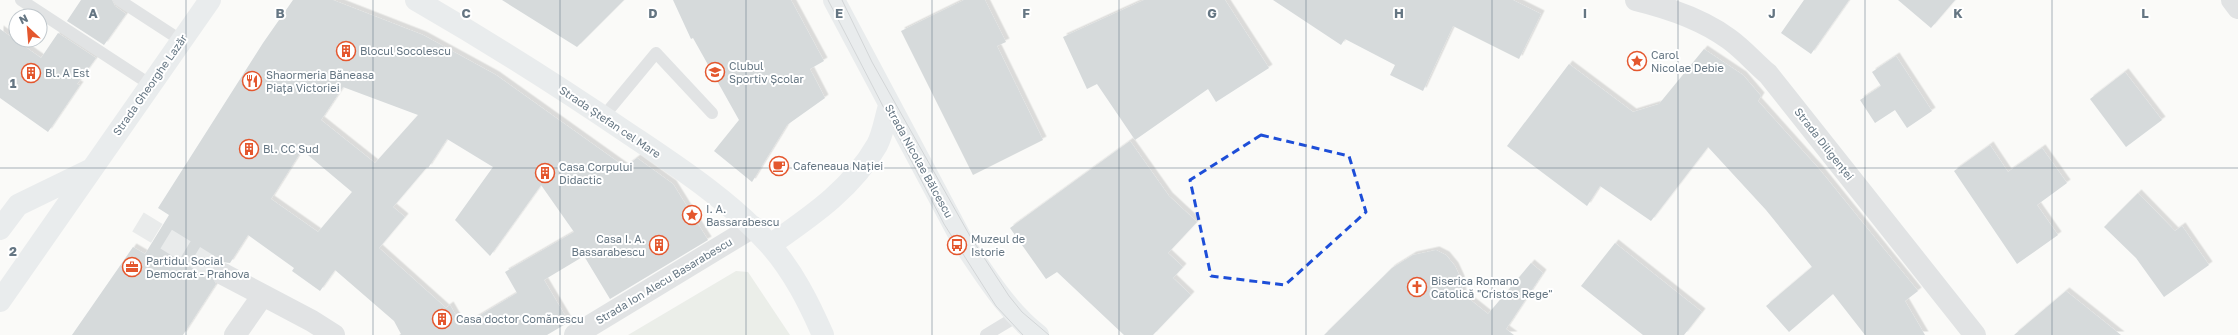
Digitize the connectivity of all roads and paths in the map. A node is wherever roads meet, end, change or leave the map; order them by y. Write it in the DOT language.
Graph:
graph roads {
  1 [pos="21,0"];
  2 [pos="119,0"];
  3 [pos="210,0"];
  4 [pos="416,0"];
  5 [pos="834,0"];
  6 [pos="1636,0"];
  7 [pos="2232,0"];
  8 [pos="2238,8"];
  9 [pos="182,41"];
  10 [pos="150,85"];
  11 [pos="889,106"];
  12 [pos="712,113"];
  13 [pos="603,117"];
  14 [pos="91,170"];
  15 [pos="753,227"];
  16 [pos="0,229"];
  17 [pos="770,245"];
  18 [pos="223,274"];
  19 [pos="263,295"];
  20 [pos="0,301"];
  21 [pos="1015,315"];
  22 [pos="308,328"];
  23 [pos="235,335"];
  24 [pos="334,335"];
  25 [pos="575,335"];
  26 [pos="824,335"];
  27 [pos="986,335"];
  28 [pos="1038,335"];
  29 [pos="1975,335"];
  1 -- 10 [label="lane"];
  2 -- 9 [label="lane"];
  3 -- 9 [label="main road, Strada Gheorghe Lazăr"];
  4 -- 13 [label="main road, Strada Ștefan cel Mare"];
  5 -- 11 [label="main road, Strada Nicolae Bălcescu"];
  6 -- 29 [label="street, Strada Diligenței"];
  7 -- 8 [label="street"];
  9 -- 10 [label="main road, Strada Gheorghe Lazăr"];
  10 -- 14 [label="main road, Strada Gheorghe Lazăr"];
  11 -- 17 [label="main road"];
  11 -- 21 [label="main road, Strada Nicolae Bălcescu"];
  12 -- 13 [label="lane"];
  13 -- 15 [label="main road, Strada Ștefan cel Mare"];
  14 -- 16 [label="main road, Strada Gheorghe Lazăr"];
  14 -- 20 [label="main road, Strada Gheorghe Lazăr"];
  15 -- 17 [label="main road, Strada Ștefan cel Mare"];
  15 -- 25 [label="street, Strada Ion Alecu Basarabescu"];
  17 -- 26 [label="main road, Strada Ștefan cel Mare"];
  18 -- 19 [label="street"];
  19 -- 22 [label="street"];
  19 -- 23 [label="street"];
  21 -- 27 [label="lane"];
  21 -- 28 [label="main road"];
  22 -- 24 [label="street"];
}
